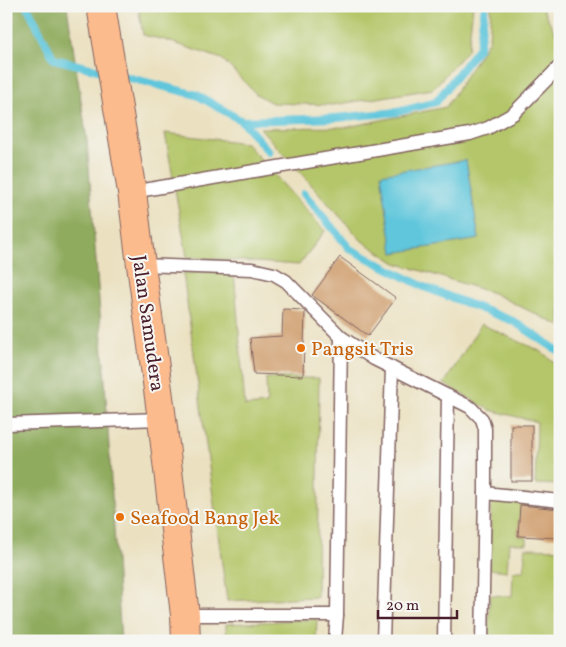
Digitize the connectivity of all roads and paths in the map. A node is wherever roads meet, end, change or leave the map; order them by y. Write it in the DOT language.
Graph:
graph roads {
  1 [pos="101,6"];
  2 [pos="560,66"];
  3 [pos="132,192"];
  4 [pos="141,265"];
  5 [pos="340,337"];
  6 [pos="392,368"];
  7 [pos="448,396"];
  8 [pos="162,419"];
  9 [pos="6,424"];
  10 [pos="485,493"];
  11 [pos="560,501"];
  12 [pos="337,615"];
  13 [pos="186,628"];
  14 [pos="335,641"];
  15 [pos="382,641"];
  16 [pos="444,641"];
  17 [pos="482,641"];
  1 -- 3 [label="main road, Jalan Samudera"];
  2 -- 3 [label="lane"];
  3 -- 4 [label="main road, Jalan Samudera"];
  4 -- 5 [label="lane"];
  4 -- 8 [label="main road, Jalan Samudera"];
  5 -- 6 [label="lane"];
  5 -- 12 [label="lane"];
  6 -- 7 [label="lane"];
  6 -- 15 [label="lane"];
  7 -- 10 [label="lane"];
  7 -- 16 [label="lane"];
  8 -- 9 [label="lane"];
  8 -- 13 [label="main road, Jalan Samudera"];
  10 -- 11 [label="lane"];
  10 -- 17 [label="lane"];
  12 -- 13 [label="lane"];
  12 -- 14 [label="lane"];
}
